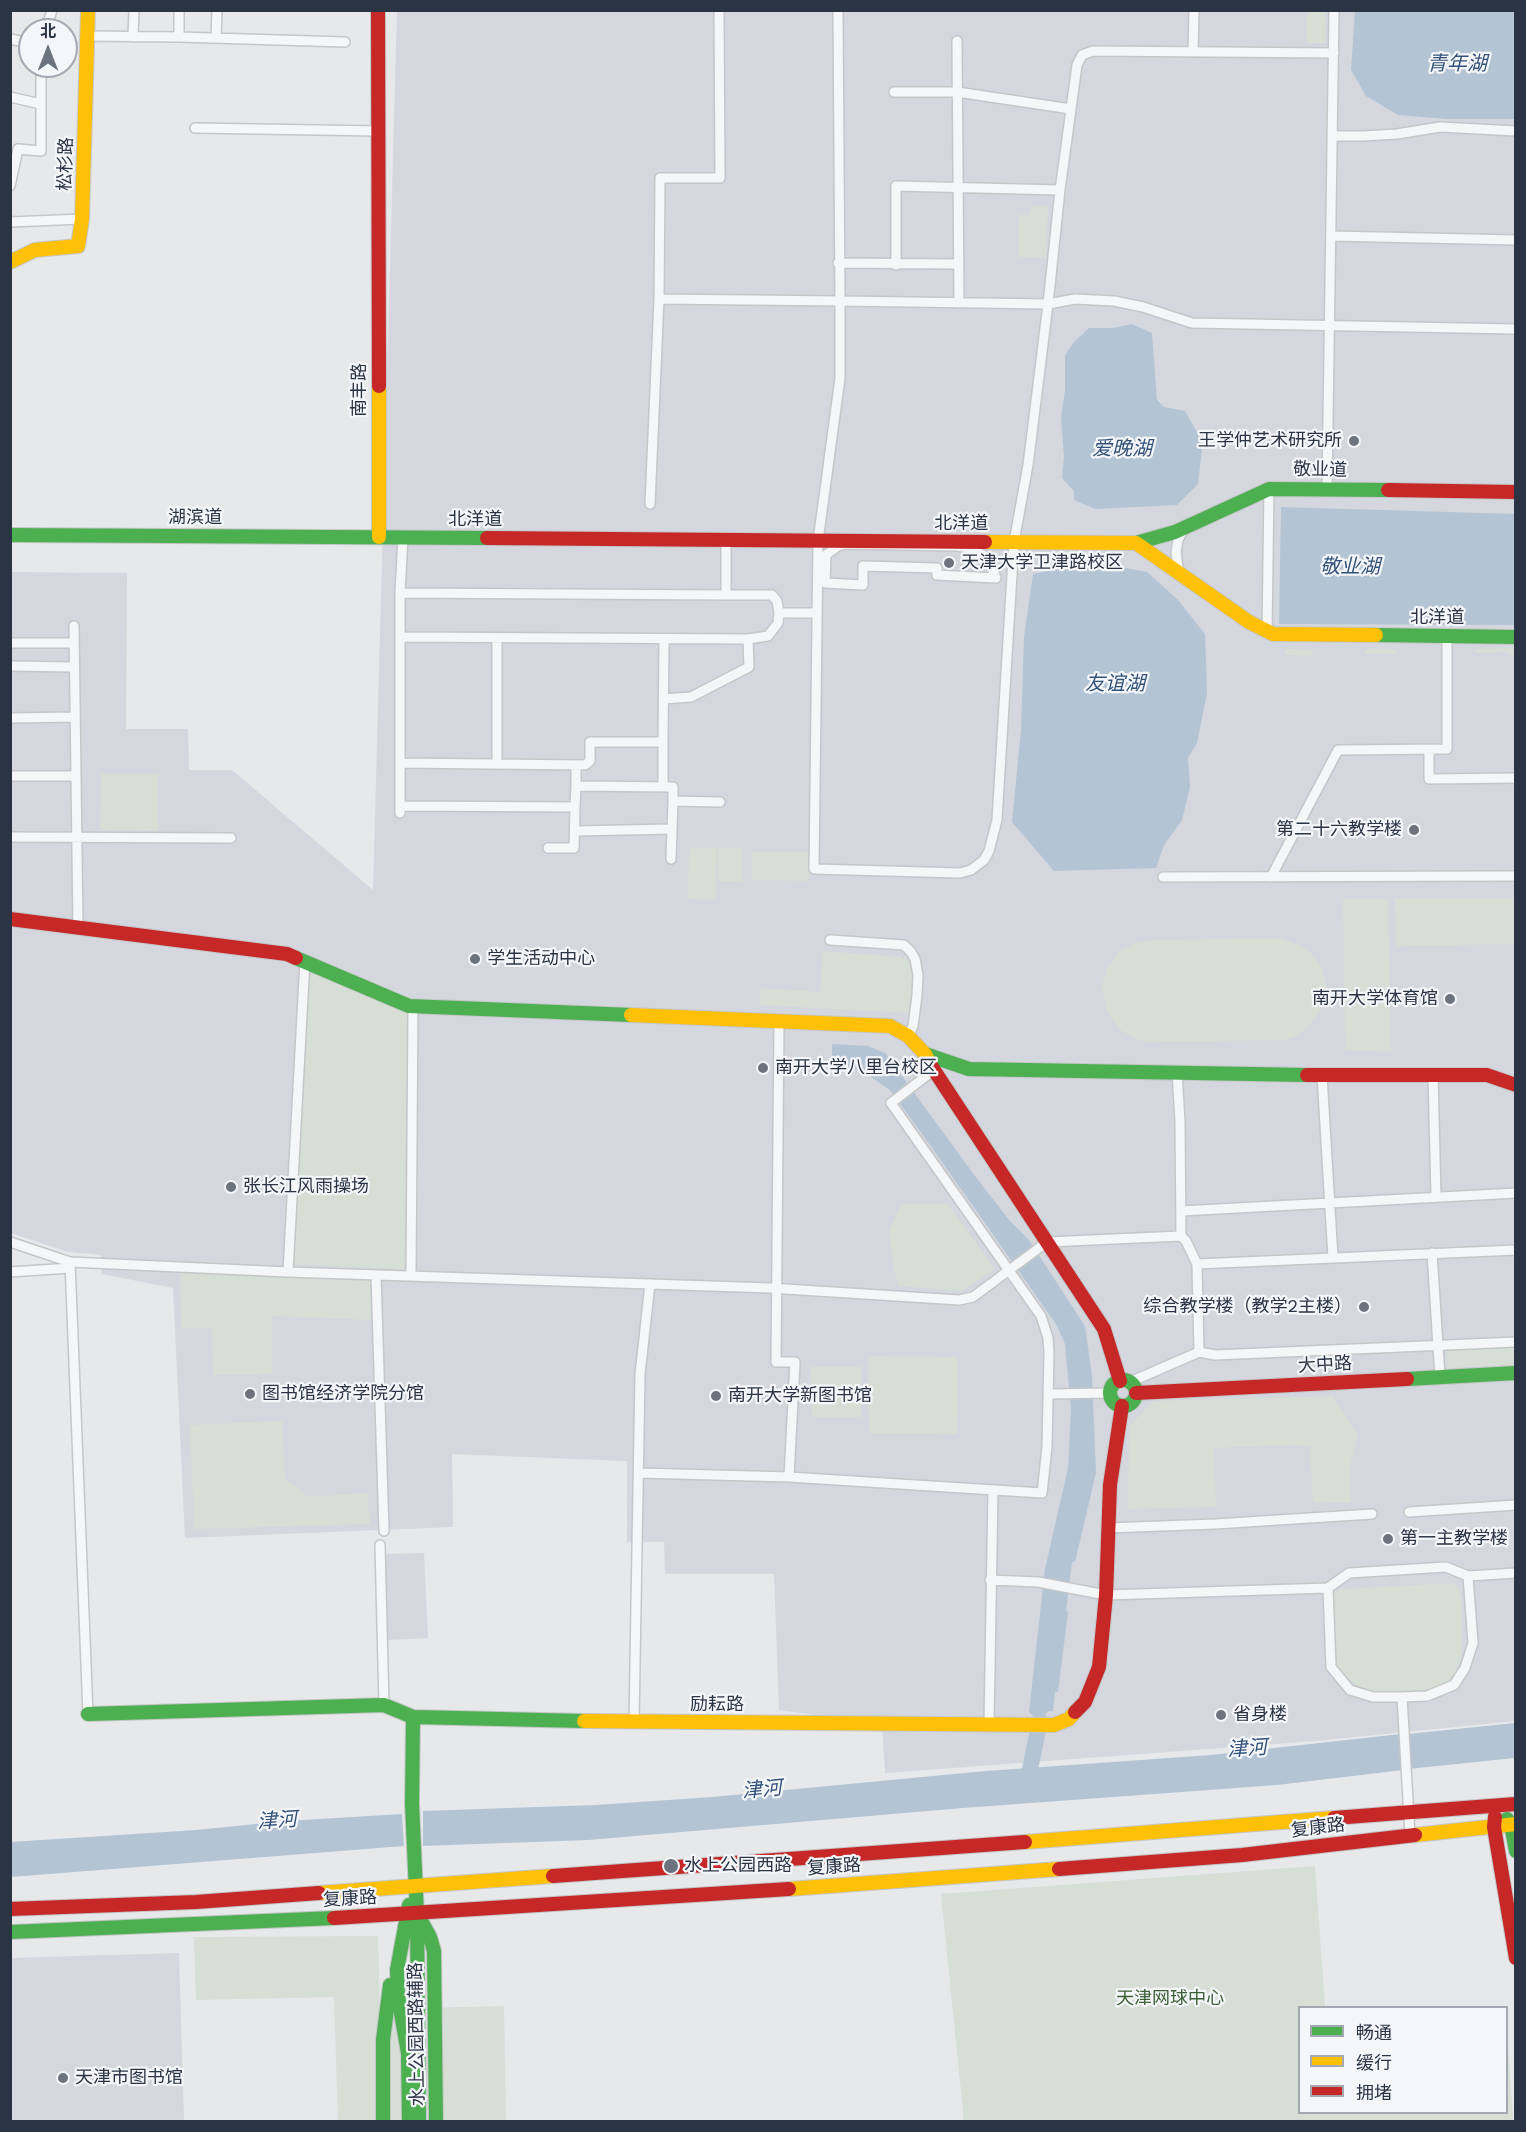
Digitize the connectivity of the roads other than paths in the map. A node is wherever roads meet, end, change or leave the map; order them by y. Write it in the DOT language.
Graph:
graph roads {
  1 [pos="88,10"];
  2 [pos="134,10"];
  3 [pos="179,10"];
  4 [pos="217,10"];
  5 [pos="373,10"];
  6 [pos="378,10"];
  7 [pos="719,10"];
  8 [pos="838,10"];
  9 [pos="1194,10"];
  10 [pos="1334,10"];
  11 [pos="87,36"];
  12 [pos="133,37"];
  13 [pos="179,37"];
  14 [pos="216,38"];
  15 [pos="957,41"];
  16 [pos="345,42"];
  17 [pos="1193,52"];
  18 [pos="1334,53"];
  19 [pos="42,78"];
  20 [pos="894,92"];
  21 [pos="957,92"];
  22 [pos="10,97"];
  23 [pos="41,104"];
  24 [pos="1071,109"];
  25 [pos="195,128"];
  26 [pos="376,131"];
  27 [pos="1515,131"];
  28 [pos="1333,136"];
  29 [pos="11,141"];
  30 [pos="18,149"];
  31 [pos="10,186"];
  32 [pos="958,188"];
  33 [pos="1060,190"];
  34 [pos="82,219"];
  35 [pos="10,222"];
  36 [pos="1331,236"];
  37 [pos="1515,240"];
  38 [pos="10,262"];
  39 [pos="838,264"];
  40 [pos="958,264"];
  41 [pos="896,265"];
  42 [pos="659,298"];
  43 [pos="840,301"];
  44 [pos="958,303"];
  45 [pos="1048,304"];
  46 [pos="1329,326"];
  47 [pos="1515,329"];
  48 [pos="1269,489"];
  49 [pos="1327,489"];
  50 [pos="1515,492"];
  51 [pos="650,504"];
  52 [pos="1184,528"];
  53 [pos="10,535"];
  54 [pos="379,537"];
  55 [pos="403,537"];
  56 [pos="726,540"];
  57 [pos="818,541"];
  58 [pos="1014,542"];
  59 [pos="1136,543"];
  60 [pos="838,546"];
  61 [pos="1179,573"];
  62 [pos="400,593"];
  63 [pos="726,594"];
  64 [pos="779,613"];
  65 [pos="817,613"];
  66 [pos="74,626"];
  67 [pos="1267,632"];
  68 [pos="1447,636"];
  69 [pos="1515,636"];
  70 [pos="400,638"];
  71 [pos="497,638"];
  72 [pos="748,639"];
  73 [pos="664,642"];
  74 [pos="10,643"];
  75 [pos="74,643"];
  76 [pos="10,666"];
  77 [pos="74,667"];
  78 [pos="663,699"];
  79 [pos="75,717"];
  80 [pos="10,718"];
  81 [pos="663,742"];
  82 [pos="1428,749"];
  83 [pos="400,763"];
  84 [pos="497,764"];
  85 [pos="576,765"];
  86 [pos="10,776"];
  87 [pos="76,776"];
  88 [pos="1515,778"];
  89 [pos="576,786"];
  90 [pos="663,787"];
  91 [pos="673,801"];
  92 [pos="720,802"];
  93 [pos="575,807"];
  94 [pos="672,829"];
  95 [pos="576,831"];
  96 [pos="10,837"];
  97 [pos="77,837"];
  98 [pos="231,838"];
  99 [pos="548,848"];
  100 [pos="672,859"];
  101 [pos="1515,876"];
  102 [pos="1163,877"];
  103 [pos="1271,877"];
  104 [pos="10,919"];
  105 [pos="78,927"];
  106 [pos="830,940"];
  107 [pos="305,960"];
  108 [pos="413,1006"];
  109 [pos="779,1021"];
  110 [pos="908,1036"];
  111 [pos="925,1054"];
  112 [pos="934,1070"];
  113 [pos="1177,1071"];
  114 [pos="1432,1074"];
  115 [pos="1322,1075"];
  116 [pos="1515,1085"];
  117 [pos="1515,1193"];
  118 [pos="1437,1197"];
  119 [pos="1330,1203"];
  120 [pos="1181,1211"];
  121 [pos="1181,1236"];
  122 [pos="10,1242"];
  123 [pos="1047,1242"];
  124 [pos="1515,1250"];
  125 [pos="1432,1253"];
  126 [pos="1333,1258"];
  127 [pos="1197,1264"];
  128 [pos="70,1265"];
  129 [pos="10,1272"];
  130 [pos="288,1272"];
  131 [pos="1008,1272"];
  132 [pos="376,1275"];
  133 [pos="411,1276"];
  134 [pos="650,1284"];
  135 [pos="777,1289"];
  136 [pos="1515,1342"];
  137 [pos="1438,1346"];
  138 [pos="1199,1352"];
  139 [pos="1515,1373"];
  140 [pos="1440,1377"];
  141 [pos="1129,1385"];
  142 [pos="1111,1393"];
  143 [pos="1049,1394"];
  144 [pos="1122,1406"];
  145 [pos="639,1473"];
  146 [pos="789,1477"];
  147 [pos="993,1490"];
  148 [pos="1515,1505"];
  149 [pos="1409,1512"];
  150 [pos="1372,1514"];
  151 [pos="1107,1528"];
  152 [pos="384,1531"];
  153 [pos="380,1545"];
  154 [pos="1515,1573"];
  155 [pos="1468,1576"];
  156 [pos="990,1580"];
  157 [pos="1328,1588"];
  158 [pos="1106,1595"];
  159 [pos="1402,1697"];
  160 [pos="384,1705"];
  161 [pos="88,1714"];
  162 [pos="413,1717"];
  163 [pos="634,1722"];
  164 [pos="989,1725"];
  165 [pos="1515,1802"];
  166 [pos="1496,1806"];
  167 [pos="1409,1813"];
  168 [pos="1513,1824"];
  169 [pos="1494,1827"];
  170 [pos="1410,1835"];
  171 [pos="1515,1851"];
  172 [pos="415,1886"];
  173 [pos="10,1909"];
  174 [pos="412,1914"];
  175 [pos="10,1932"];
  176 [pos="1515,1958"];
  177 [pos="413,2052"];
  178 [pos="383,2121"];
  179 [pos="409,2121"];
  180 [pos="419,2121"];
  181 [pos="436,2121"];
  1 -- 11 [label="main road, 松杉路"];
  2 -- 12 [label="street"];
  3 -- 13 [label="street"];
  4 -- 14 [label="street"];
  5 -- 26 [label="main road, 南丰路"];
  6 -- 26 [label="main road, 南丰路"];
  7 -- 42 [label="street"];
  8 -- 39 [label="street"];
  9 -- 17 [label="street"];
  10 -- 18 [label="street"];
  11 -- 12 [label="street"];
  11 -- 34 [label="main road, 松杉路"];
  12 -- 13 [label="street"];
  13 -- 14 [label="street"];
  14 -- 16 [label="street"];
  15 -- 21 [label="street"];
  17 -- 18 [label="street"];
  17 -- 24 [label="street"];
  18 -- 28 [label="street"];
  19 -- 23 [label="street"];
  20 -- 21 [label="street"];
  21 -- 24 [label="street"];
  21 -- 32 [label="street"];
  22 -- 23 [label="street"];
  23 -- 30 [label="street"];
  24 -- 33 [label="street"];
  25 -- 26 [label="street"];
  26 -- 54 [label="main road, 南丰路"];
  27 -- 28 [label="street"];
  28 -- 36 [label="street"];
  29 -- 30 [label="street"];
  30 -- 31 [label="street"];
  32 -- 33 [label="street"];
  32 -- 40 [label="street"];
  32 -- 41 [label="street"];
  33 -- 45 [label="street"];
  34 -- 35 [label="street"];
  34 -- 38 [label="main road, 松杉路"];
  36 -- 37 [label="street"];
  36 -- 46 [label="street"];
  39 -- 41 [label="street"];
  39 -- 43 [label="street"];
  40 -- 41 [label="street"];
  40 -- 44 [label="street"];
  42 -- 43 [label="street"];
  42 -- 51 [label="street"];
  43 -- 44 [label="street"];
  43 -- 57 [label="street"];
  44 -- 45 [label="street"];
  45 -- 46 [label="street"];
  45 -- 58 [label="street"];
  46 -- 47 [label="street"];
  46 -- 49 [label="street"];
  48 -- 49 [label="main road, 敬业道"];
  48 -- 52 [label="main road, 敬业道"];
  48 -- 67 [label="street"];
  49 -- 50 [label="main road, 敬业道"];
  52 -- 59 [label="main road, 敬业道"];
  52 -- 61 [label="street"];
  53 -- 54 [label="main road, 湖滨道"];
  54 -- 55 [label="main road, 北洋道"];
  55 -- 56 [label="main road, 北洋道"];
  55 -- 62 [label="street"];
  56 -- 57 [label="main road, 北洋道"];
  56 -- 63 [label="street"];
  57 -- 58 [label="main road, 北洋道"];
  57 -- 65 [label="street"];
  58 -- 59 [label="main road, 北洋道"];
  58 -- 65 [label="street"];
  59 -- 61 [label="main road, 北洋道"];
  60 -- 60 [label="street"];
  61 -- 67 [label="main road, 北洋道"];
  62 -- 63 [label="street"];
  62 -- 70 [label="street"];
  63 -- 64 [label="street"];
  64 -- 65 [label="street"];
  64 -- 72 [label="street"];
  66 -- 75 [label="street"];
  67 -- 68 [label="main road, 北洋道"];
  68 -- 69 [label="main road, 北洋道"];
  68 -- 82 [label="street"];
  70 -- 71 [label="street"];
  70 -- 83 [label="street"];
  71 -- 72 [label="street"];
  71 -- 84 [label="street"];
  72 -- 78 [label="street"];
  73 -- 78 [label="street"];
  74 -- 75 [label="street"];
  75 -- 77 [label="street"];
  76 -- 77 [label="street"];
  77 -- 79 [label="street"];
  78 -- 81 [label="street"];
  79 -- 80 [label="street"];
  79 -- 87 [label="street"];
  81 -- 85 [label="street"];
  81 -- 90 [label="street"];
  82 -- 88 [label="street"];
  82 -- 103 [label="street"];
  83 -- 84 [label="street"];
  83 -- 93 [label="street"];
  84 -- 85 [label="street"];
  85 -- 89 [label="street"];
  86 -- 87 [label="street"];
  87 -- 97 [label="street"];
  89 -- 90 [label="street"];
  89 -- 93 [label="street"];
  90 -- 91 [label="street"];
  91 -- 92 [label="street"];
  91 -- 94 [label="street"];
  93 -- 95 [label="street"];
  94 -- 95 [label="street"];
  94 -- 100 [label="street"];
  95 -- 99 [label="street"];
  96 -- 97 [label="street"];
  97 -- 98 [label="street"];
  97 -- 105 [label="street"];
  101 -- 103 [label="street"];
  102 -- 103 [label="street"];
  104 -- 105 [label="main road"];
  105 -- 107 [label="main road"];
  106 -- 110 [label="street"];
  107 -- 108 [label="main road"];
  107 -- 130 [label="street"];
  108 -- 109 [label="main road"];
  108 -- 133 [label="street"];
  109 -- 110 [label="main road"];
  109 -- 135 [label="street"];
  110 -- 111 [label="main road"];
  111 -- 112 [label="main road"];
  111 -- 113 [label="main road"];
  112 -- 123 [label="main road"];
  112 -- 131 [label="street"];
  113 -- 115 [label="main road"];
  113 -- 120 [label="street"];
  114 -- 115 [label="main road"];
  114 -- 116 [label="main road"];
  114 -- 118 [label="street"];
  115 -- 119 [label="street"];
  117 -- 118 [label="street"];
  118 -- 119 [label="street"];
  119 -- 120 [label="street"];
  119 -- 126 [label="street"];
  120 -- 121 [label="street"];
  121 -- 123 [label="street"];
  121 -- 127 [label="street"];
  122 -- 128 [label="street"];
  123 -- 131 [label="street"];
  123 -- 141 [label="main road"];
  124 -- 125 [label="street"];
  125 -- 126 [label="street"];
  125 -- 137 [label="street"];
  126 -- 127 [label="street"];
  127 -- 138 [label="street"];
  128 -- 129 [label="street"];
  128 -- 130 [label="street"];
  128 -- 161 [label="street"];
  130 -- 132 [label="street"];
  131 -- 135 [label="street"];
  131 -- 143 [label="street"];
  132 -- 133 [label="street"];
  132 -- 152 [label="street"];
  133 -- 134 [label="street"];
  134 -- 135 [label="street"];
  134 -- 145 [label="street"];
  135 -- 146 [label="street"];
  136 -- 137 [label="street"];
  137 -- 138 [label="street"];
  137 -- 140 [label="street"];
  138 -- 141 [label="street"];
  139 -- 140 [label="main road, 大中路"];
  140 -- 141 [label="main road, 大中路"];
  141 -- 142 [label="main road"];
  141 -- 144 [label="main road"];
  142 -- 143 [label="street"];
  142 -- 144 [label="main road"];
  143 -- 147 [label="street"];
  144 -- 151 [label="main road"];
  145 -- 146 [label="street"];
  145 -- 163 [label="street"];
  146 -- 147 [label="street"];
  147 -- 156 [label="street"];
  148 -- 149 [label="street"];
  150 -- 151 [label="street"];
  151 -- 158 [label="main road"];
  153 -- 160 [label="street"];
  154 -- 155 [label="street"];
  155 -- 157 [label="street"];
  155 -- 159 [label="street"];
  156 -- 158 [label="street"];
  156 -- 164 [label="street"];
  157 -- 158 [label="street"];
  157 -- 159 [label="street"];
  158 -- 164 [label="main road, 励耘路"];
  159 -- 167 [label="street"];
  160 -- 161 [label="main road"];
  160 -- 162 [label="main road"];
  162 -- 163 [label="main road, 励耘路"];
  162 -- 172 [label="main road"];
  163 -- 164 [label="main road, 励耘路"];
  165 -- 166 [label="main road, 复康路"];
  166 -- 167 [label="main road, 复康路"];
  166 -- 168 [label="main road"];
  166 -- 169 [label="main road"];
  167 -- 170 [label="street"];
  167 -- 172 [label="main road, 复康路"];
  168 -- 169 [label="main road, 复康路"];
  168 -- 171 [label="main road"];
  169 -- 170 [label="main road, 复康路"];
  169 -- 176 [label="main road"];
  170 -- 174 [label="main road, 复康路"];
  172 -- 173 [label="main road, 复康路"];
  172 -- 174 [label="main road"];
  174 -- 175 [label="main road, 复康路"];
  174 -- 177 [label="main road"];
  174 -- 177 [label="main road"];
  174 -- 178 [label="main road, 水上公园西路辅路"];
  174 -- 181 [label="main road, 水上公园西路辅路"];
  177 -- 179 [label="main road"];
  177 -- 180 [label="main road"];
}
